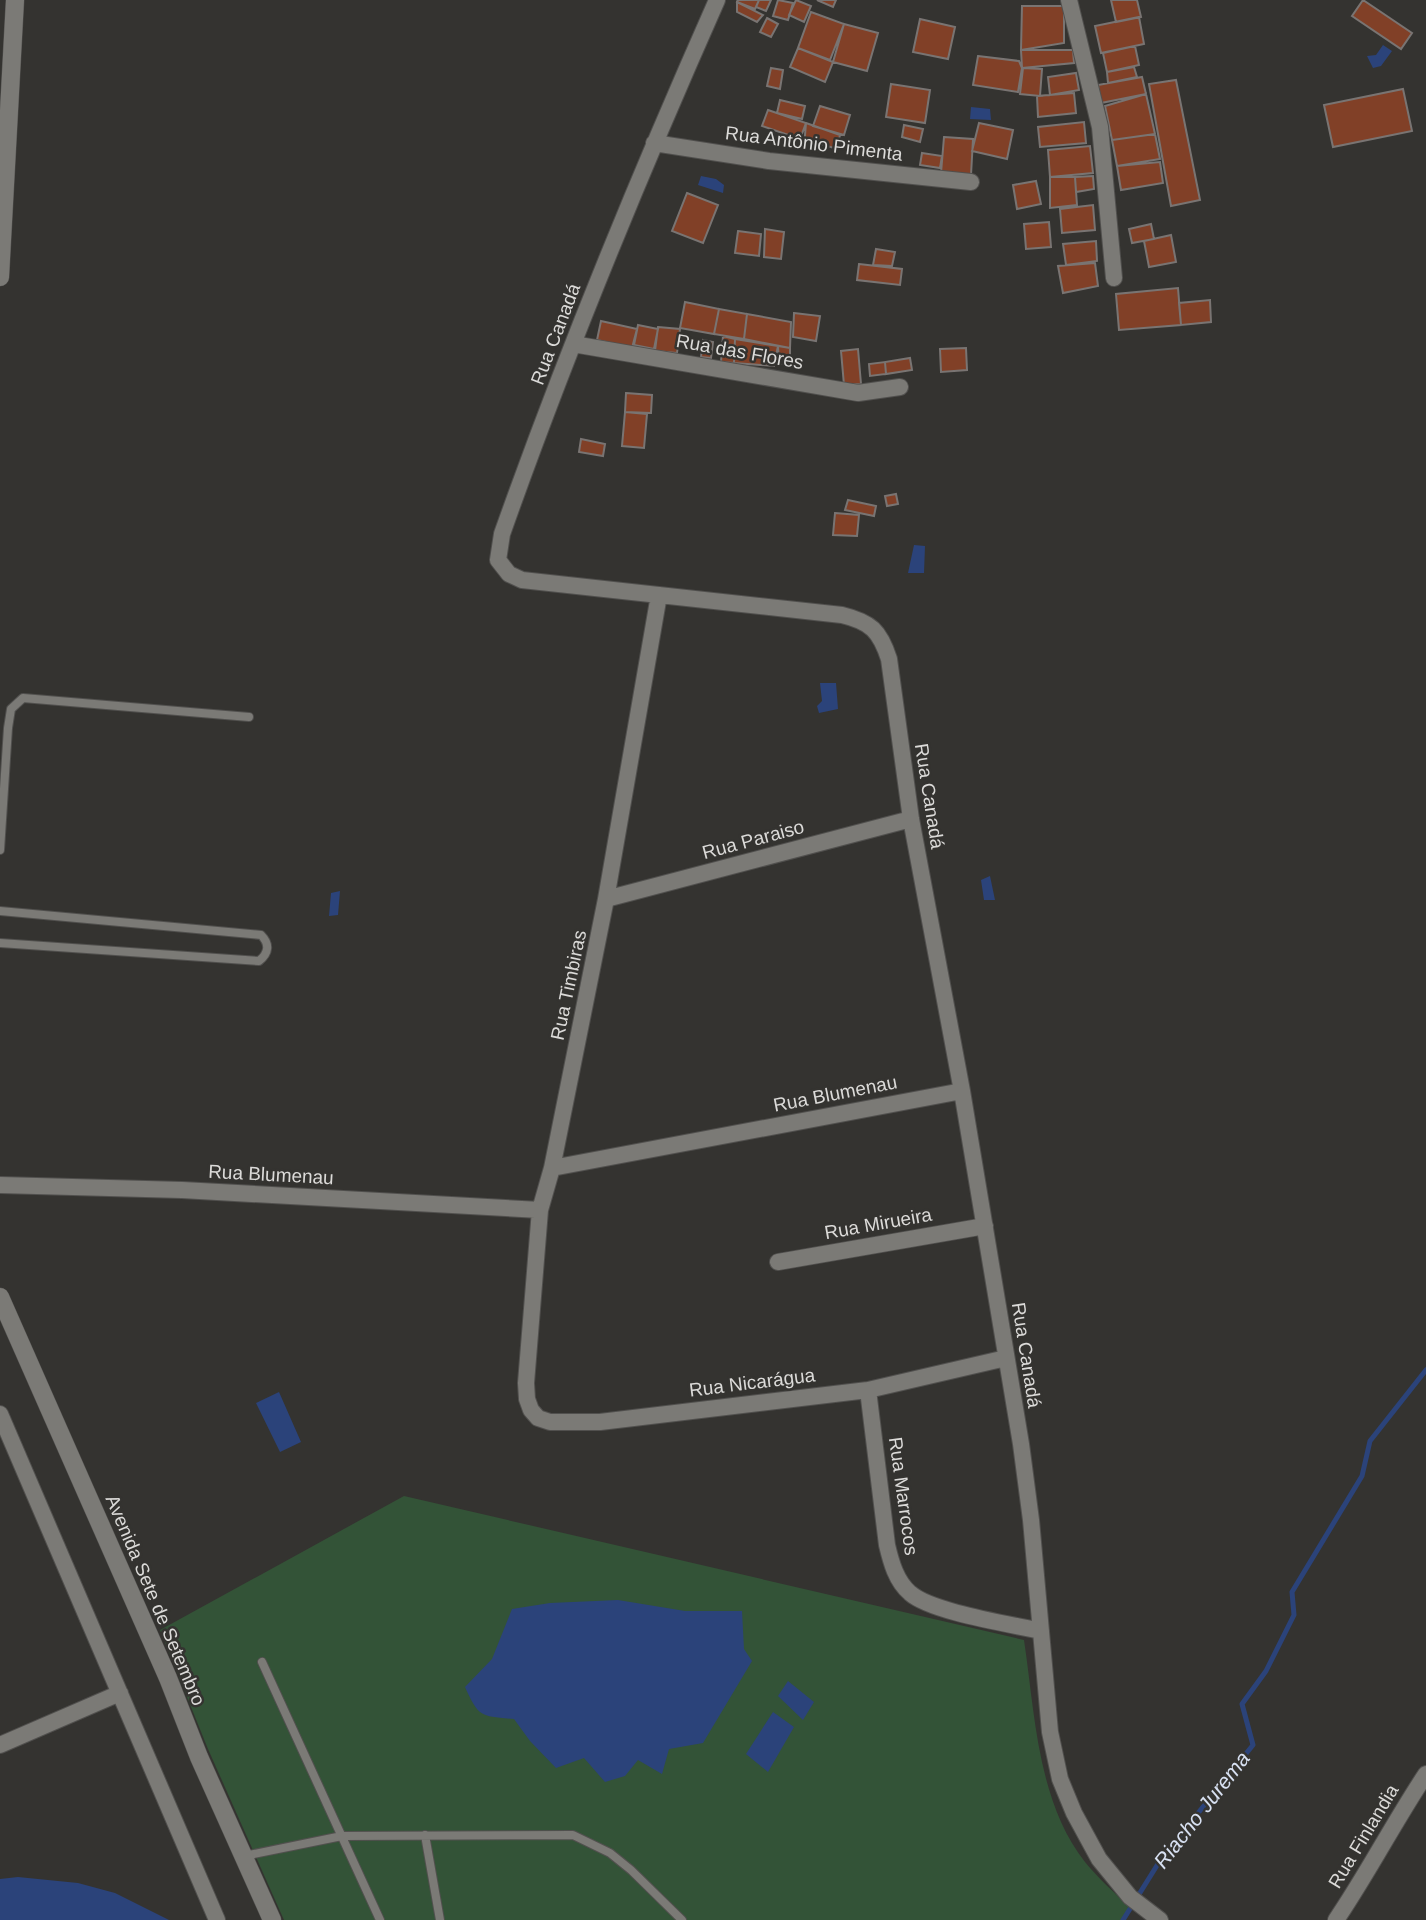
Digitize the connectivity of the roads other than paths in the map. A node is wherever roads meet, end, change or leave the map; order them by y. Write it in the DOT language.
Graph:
graph roads {
  1 [pos="16,0"];
  2 [pos="717,0"];
  3 [pos="1069,0"];
  4 [pos="6,29"];
  5 [pos="654,143"];
  6 [pos="971,182"];
  7 [pos="0,277"];
  8 [pos="1114,278"];
  9 [pos="573,344"];
  10 [pos="900,387"];
  11 [pos="659,596"];
  12 [pos="249,717"];
  13 [pos="911,819"];
  14 [pos="0,850"];
  15 [pos="606,900"];
  16 [pos="0,911"];
  17 [pos="0,943"];
  18 [pos="962,1091"];
  19 [pos="552,1168"];
  20 [pos="0,1185"];
  21 [pos="540,1210"];
  22 [pos="985,1226"];
  23 [pos="778,1262"];
  24 [pos="0,1297"];
  25 [pos="1006,1358"];
  26 [pos="526,1383"];
  27 [pos="868,1390"];
  28 [pos="0,1414"];
  29 [pos="1041,1631"];
  30 [pos="262,1662"];
  31 [pos="120,1693"];
  32 [pos="0,1745"];
  33 [pos="1426,1774"];
  34 [pos="425,1835"];
  35 [pos="342,1836"];
  36 [pos="244,1856"];
  37 [pos="217,1920"];
  38 [pos="272,1920"];
  39 [pos="380,1920"];
  40 [pos="440,1920"];
  41 [pos="682,1920"];
  42 [pos="1160,1920"];
  43 [pos="1336,1920"];
  1 -- 4 [label="main road"];
  2 -- 5 [label="street, Rua Canadá"];
  3 -- 8 [label="street"];
  4 -- 7 [label="main road"];
  5 -- 6 [label="street, Rua Antônio Pimenta"];
  5 -- 9 [label="street, Rua Canadá"];
  9 -- 10 [label="street, Rua das Flores"];
  9 -- 11 [label="street, Rua Canadá"];
  11 -- 13 [label="street, Rua Canadá"];
  11 -- 15 [label="street, Rua Timbiras"];
  12 -- 14 [label="lane"];
  13 -- 15 [label="street, Rua Paraiso"];
  13 -- 18 [label="street, Rua Canadá"];
  15 -- 19 [label="street, Rua Timbiras"];
  16 -- 17 [label="lane"];
  18 -- 19 [label="street, Rua Blumenau"];
  18 -- 22 [label="street, Rua Canadá"];
  19 -- 21 [label="street, Rua Timbiras"];
  20 -- 21 [label="street, Rua Blumenau"];
  21 -- 26 [label="street, Rua Timbiras"];
  22 -- 23 [label="street, Rua Mirueira"];
  22 -- 25 [label="street, Rua Canadá"];
  24 -- 36 [label="main road, Avenida Sete de Setembro"];
  25 -- 27 [label="street, Rua Nicarágua"];
  25 -- 29 [label="street, Rua Canadá"];
  26 -- 27 [label="street, Rua Nicarágua"];
  27 -- 29 [label="street, Rua Marrocos"];
  28 -- 31 [label="street"];
  29 -- 42 [label="street, Rua Canadá"];
  30 -- 35 [label="lane"];
  31 -- 32 [label="street"];
  31 -- 37 [label="street"];
  33 -- 43 [label="street, Rua Finlandia"];
  34 -- 35 [label="lane"];
  34 -- 40 [label="lane"];
  34 -- 41 [label="lane"];
  35 -- 36 [label="lane"];
  35 -- 39 [label="lane"];
  36 -- 38 [label="main road, Avenida Sete de Setembro"];
}
